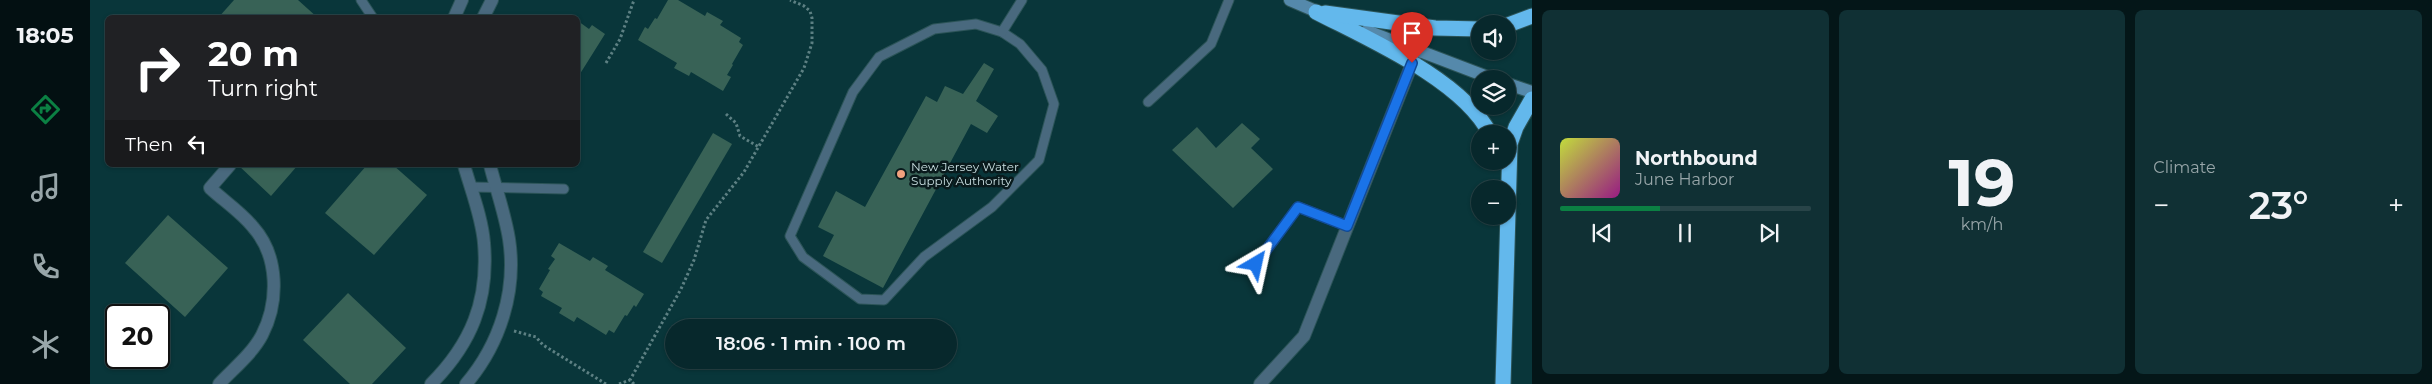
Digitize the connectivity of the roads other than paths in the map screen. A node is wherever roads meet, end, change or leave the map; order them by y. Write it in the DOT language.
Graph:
graph roads {
  1 [pos="361,0"];
  2 [pos="462,0"];
  3 [pos="492,0"];
  4 [pos="1022,0"];
  5 [pos="1230,0"];
  6 [pos="1290,0"];
  7 [pos="1316,12"];
  8 [pos="371,15"];
  9 [pos="455,15"];
  10 [pos="485,15"];
  11 [pos="1532,16"];
  12 [pos="1516,22"];
  13 [pos="1471,29"];
  14 [pos="1002,32"];
  15 [pos="1414,57"];
  16 [pos="1471,73"];
  17 [pos="1516,87"];
  18 [pos="1532,92"];
  19 [pos="1532,99"];
  20 [pos="1148,102"];
  21 [pos="1483,125"];
  22 [pos="1516,126"];
  23 [pos="228,167"];
  24 [pos="465,167"];
  25 [pos="491,167"];
  26 [pos="1505,170"];
  27 [pos="470,187"];
  28 [pos="496,187"];
  29 [pos="564,189"];
  30 [pos="1347,226"];
  31 [pos="1256,264"];
  32 [pos="219,384"];
  33 [pos="430,384"];
  34 [pos="466,384"];
  35 [pos="1260,384"];
  36 [pos="1503,384"];
  1 -- 8 [label="lane"];
  2 -- 9 [label="street"];
  3 -- 10 [label="street"];
  4 -- 14 [label="lane"];
  5 -- 20 [label="lane"];
  6 -- 7 [label="street"];
  7 -- 13 [label="highway"];
  7 -- 15 [label="highway"];
  11 -- 12 [label="highway"];
  14 -- 14 [label="lane"];
  15 -- 16 [label="street"];
  15 -- 21 [label="highway"];
  15 -- 30 [label="street"];
  17 -- 18 [label="street"];
  19 -- 22 [label="highway"];
  23 -- 32 [label="street"];
  24 -- 27 [label="street"];
  25 -- 28 [label="street"];
  26 -- 36 [label="highway"];
  27 -- 28 [label="lane"];
  27 -- 33 [label="street"];
  28 -- 29 [label="lane"];
  28 -- 34 [label="street"];
  30 -- 31 [label="lane"];
  30 -- 35 [label="street"];
}
